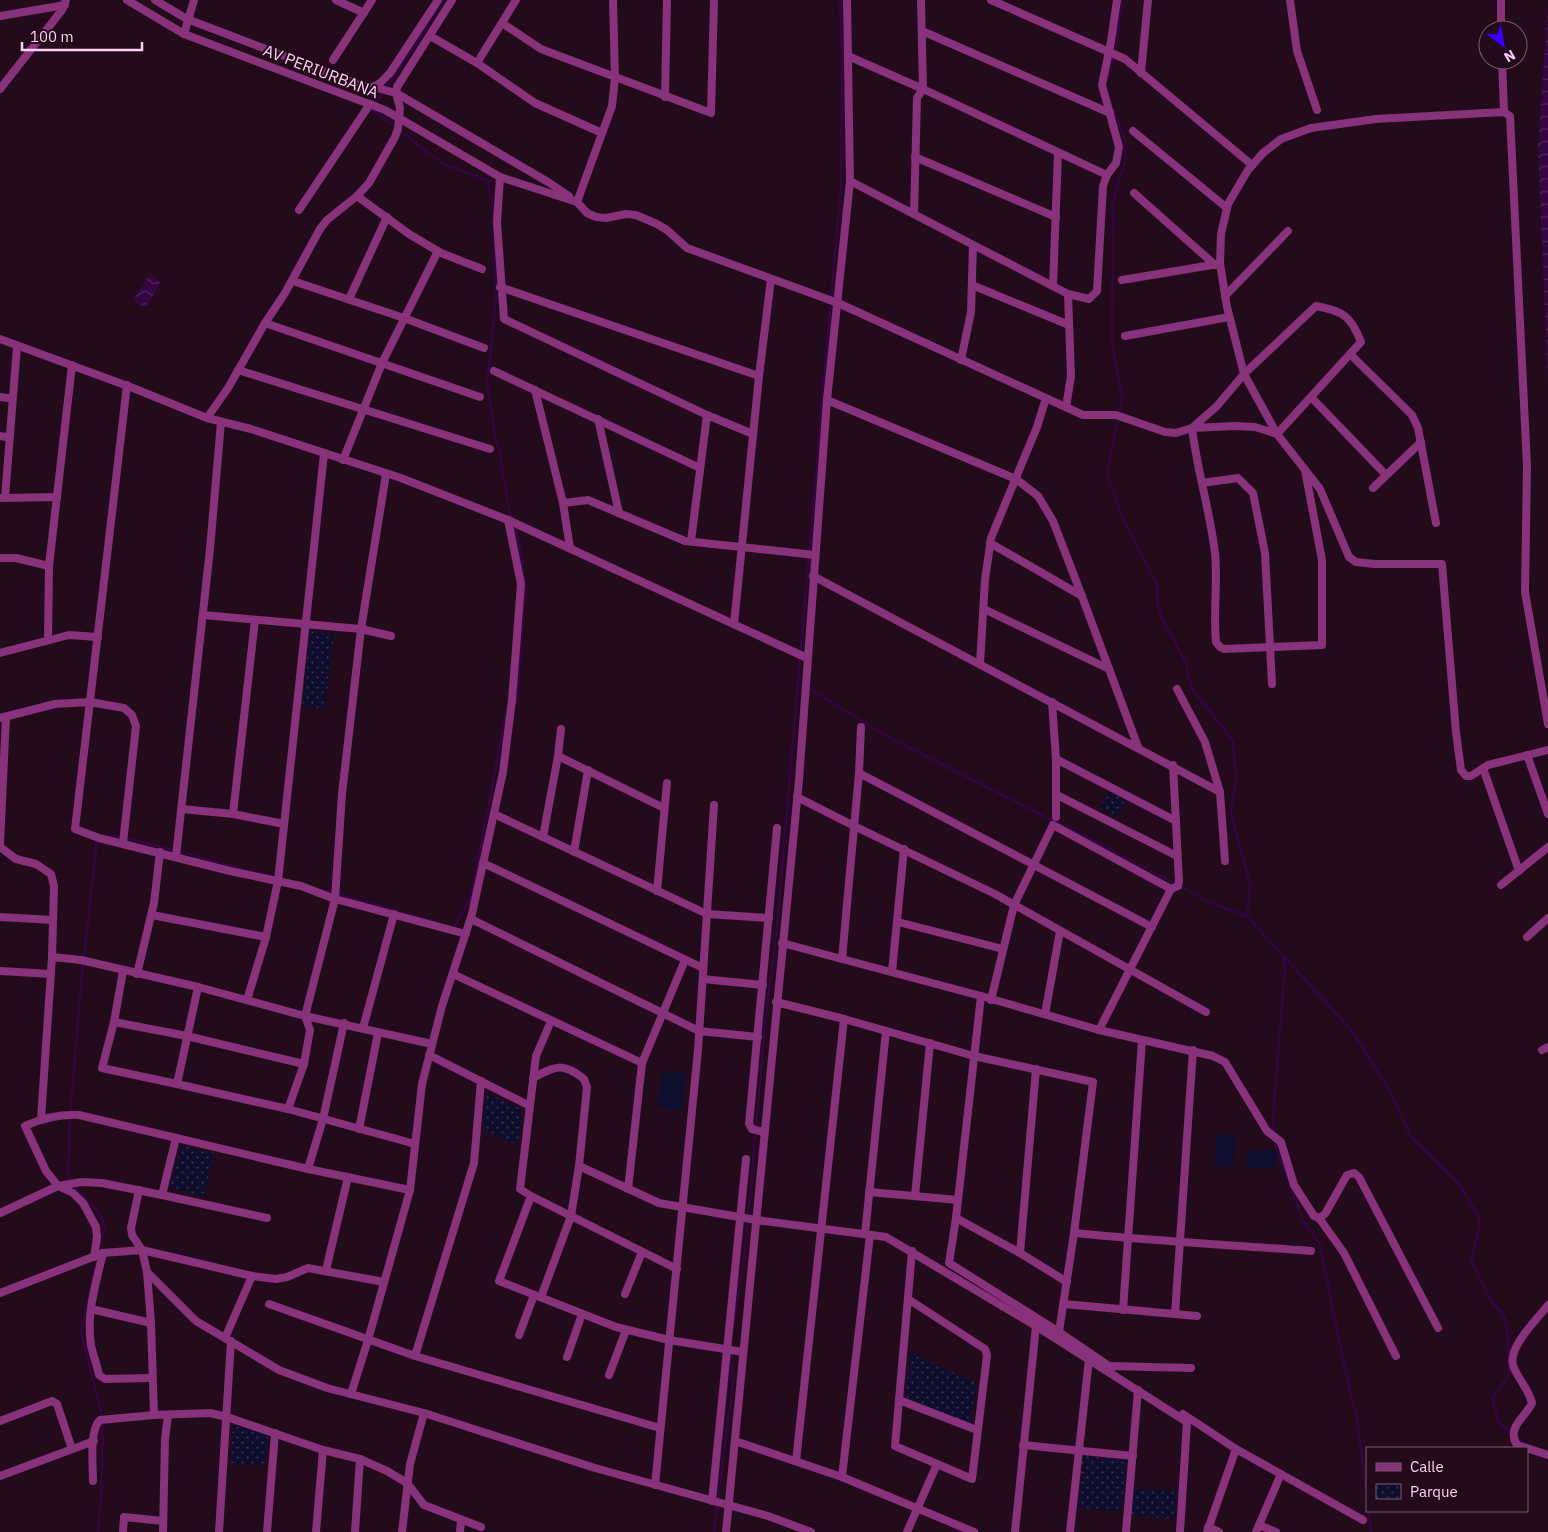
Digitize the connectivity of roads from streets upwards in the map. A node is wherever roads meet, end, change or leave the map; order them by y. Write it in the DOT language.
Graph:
graph roads {
  1 [pos="127,0"];
  2 [pos="155,0"];
  3 [pos="194,0"];
  4 [pos="336,0"];
  5 [pos="372,0"];
  6 [pos="438,0"];
  7 [pos="452,0"];
  8 [pos="516,0"];
  9 [pos="613,0"];
  10 [pos="667,0"];
  11 [pos="714,0"];
  12 [pos="847,0"];
  13 [pos="921,0"];
  14 [pos="991,0"];
  15 [pos="1117,0"];
  16 [pos="1148,0"];
  17 [pos="1290,0"];
  18 [pos="1501,0"];
  19 [pos="66,2"];
  20 [pos="364,13"];
  21 [pos="0,16"];
  22 [pos="188,19"];
  23 [pos="1501,20"];
  24 [pos="502,23"];
  25 [pos="922,31"];
  26 [pos="184,34"];
  27 [pos="430,36"];
  28 [pos="1109,52"];
  29 [pos="848,56"];
  30 [pos="334,60"];
  31 [pos="477,63"];
  32 [pos="1502,70"];
  33 [pos="1141,72"];
  34 [pos="615,78"];
  35 [pos="1,87"];
  36 [pos="373,87"];
  37 [pos="923,89"];
  38 [pos="396,93"];
  39 [pos="665,97"];
  40 [pos="370,104"];
  41 [pos="1317,110"];
  42 [pos="1504,112"];
  43 [pos="1110,113"];
  44 [pos="399,118"];
  45 [pos="1133,131"];
  46 [pos="602,133"];
  47 [pos="1058,152"];
  48 [pos="915,157"];
  49 [pos="1252,165"];
  50 [pos="500,176"];
  51 [pos="1107,176"];
  52 [pos="850,181"];
  53 [pos="1134,193"];
  54 [pos="357,196"];
  55 [pos="577,202"];
  56 [pos="1227,208"];
  57 [pos="299,210"];
  58 [pos="914,214"];
  59 [pos="387,218"];
  60 [pos="1056,218"];
  61 [pos="1288,232"];
  62 [pos="973,245"];
  63 [pos="438,251"];
  64 [pos="1218,264"];
  65 [pos="482,269"];
  66 [pos="772,279"];
  67 [pos="293,280"];
  68 [pos="1122,280"];
  69 [pos="972,285"];
  70 [pos="1053,286"];
  71 [pos="500,287"];
  72 [pos="1068,294"];
  73 [pos="1225,296"];
  74 [pos="349,299"];
  75 [pos="838,303"];
  76 [pos="1229,317"];
  77 [pos="404,318"];
  78 [pos="265,323"];
  79 [pos="1069,325"];
  80 [pos="1125,336"];
  81 [pos="0,339"];
  82 [pos="17,346"];
  83 [pos="484,348"];
  84 [pos="1350,354"];
  85 [pos="961,360"];
  86 [pos="382,363"];
  87 [pos="72,365"];
  88 [pos="238,370"];
  89 [pos="494,370"];
  90 [pos="1244,374"];
  91 [pos="759,376"];
  92 [pos="127,386"];
  93 [pos="535,390"];
  94 [pos="1311,396"];
  95 [pos="480,397"];
  96 [pos="1046,398"];
  97 [pos="827,400"];
  98 [pos="1066,407"];
  99 [pos="362,409"];
  100 [pos="707,415"];
  101 [pos="207,418"];
  102 [pos="598,419"];
  103 [pos="222,422"];
  104 [pos="1192,428"];
  105 [pos="753,434"];
  106 [pos="1277,434"];
  107 [pos="1421,442"];
  108 [pos="490,449"];
  109 [pos="324,454"];
  110 [pos="343,460"];
  111 [pos="700,468"];
  112 [pos="1306,470"];
  113 [pos="386,474"];
  114 [pos="1386,475"];
  115 [pos="1016,479"];
  116 [pos="1202,483"];
  117 [pos="1373,488"];
  118 [pos="57,497"];
  119 [pos="2,498"];
  120 [pos="563,503"];
  121 [pos="619,513"];
  122 [pos="508,520"];
  123 [pos="1436,523"];
  124 [pos="691,541"];
  125 [pos="990,543"];
  126 [pos="570,548"];
  127 [pos="742,548"];
  128 [pos="815,555"];
  129 [pos="0,558"];
  130 [pos="49,566"];
  131 [pos="813,576"];
  132 [pos="1082,596"];
  133 [pos="984,609"];
  134 [pos="203,615"];
  135 [pos="255,620"];
  136 [pos="734,624"];
  137 [pos="305,625"];
  138 [pos="362,629"];
  139 [pos="390,636"];
  140 [pos="98,637"];
  141 [pos="48,640"];
  142 [pos="1269,646"];
  143 [pos="0,653"];
  144 [pos="807,658"];
  145 [pos="980,664"];
  146 [pos="1109,669"];
  147 [pos="1272,684"];
  148 [pos="1177,689"];
  149 [pos="90,702"];
  150 [pos="1052,702"];
  151 [pos="3,717"];
  152 [pos="1548,724"];
  153 [pos="861,727"];
  154 [pos="561,729"];
  155 [pos="1138,747"];
  156 [pos="1548,750"];
  157 [pos="558,756"];
  158 [pos="1527,756"];
  159 [pos="1056,759"];
  160 [pos="1172,765"];
  161 [pos="1483,768"];
  162 [pos="588,770"];
  163 [pos="859,773"];
  164 [pos="667,783"];
  165 [pos="1,787"];
  166 [pos="1220,792"];
  167 [pos="1057,795"];
  168 [pos="797,796"];
  169 [pos="714,805"];
  170 [pos="664,808"];
  171 [pos="182,809"];
  172 [pos="233,814"];
  173 [pos="494,814"];
  174 [pos="1548,814"];
  175 [pos="1056,817"];
  176 [pos="1176,821"];
  177 [pos="284,824"];
  178 [pos="854,826"];
  179 [pos="777,828"];
  180 [pos="543,837"];
  181 [pos="123,843"];
  182 [pos="0,845"];
  183 [pos="1548,847"];
  184 [pos="904,850"];
  185 [pos="160,852"];
  186 [pos="574,852"];
  187 [pos="176,856"];
  188 [pos="1178,856"];
  189 [pos="1226,861"];
  190 [pos="483,863"];
  191 [pos="1034,864"];
  192 [pos="1519,871"];
  193 [pos="278,881"];
  194 [pos="1501,885"];
  195 [pos="1172,889"];
  196 [pos="657,890"];
  197 [pos="335,899"];
  198 [pos="1014,905"];
  199 [pos="394,914"];
  200 [pos="707,914"];
  201 [pos="152,915"];
  202 [pos="0,916"];
  203 [pos="769,918"];
  204 [pos="1548,918"];
  205 [pos="471,919"];
  206 [pos="53,920"];
  207 [pos="898,922"];
  208 [pos="1152,927"];
  209 [pos="1060,931"];
  210 [pos="466,934"];
  211 [pos="266,937"];
  212 [pos="1527,937"];
  213 [pos="782,943"];
  214 [pos="1003,950"];
  215 [pos="52,957"];
  216 [pos="842,959"];
  217 [pos="684,960"];
  218 [pos="703,968"];
  219 [pos="1130,970"];
  220 [pos="123,971"];
  221 [pos="0,972"];
  222 [pos="892,972"];
  223 [pos="50,974"];
  224 [pos="137,974"];
  225 [pos="453,974"];
  226 [pos="703,978"];
  227 [pos="763,985"];
  228 [pos="198,987"];
  229 [pos="762,995"];
  230 [pos="981,996"];
  231 [pos="777,999"];
  232 [pos="248,1000"];
  233 [pos="991,1000"];
  234 [pos="1206,1012"];
  235 [pos="662,1014"];
  236 [pos="1045,1014"];
  237 [pos="305,1016"];
  238 [pos="844,1019"];
  239 [pos="551,1021"];
  240 [pos="114,1022"];
  241 [pos="344,1023"];
  242 [pos="363,1028"];
  243 [pos="1099,1030"];
  244 [pos="699,1031"];
  245 [pos="886,1031"];
  246 [pos="378,1033"];
  247 [pos="187,1036"];
  248 [pos="758,1037"];
  249 [pos="1142,1040"];
  250 [pos="930,1043"];
  251 [pos="432,1044"];
  252 [pos="1193,1050"];
  253 [pos="429,1055"];
  254 [pos="974,1056"];
  255 [pos="642,1063"];
  256 [pos="304,1064"];
  257 [pos="1036,1069"];
  258 [pos="533,1078"];
  259 [pos="481,1081"];
  260 [pos="177,1084"];
  261 [pos="530,1106"];
  262 [pos="288,1109"];
  263 [pos="41,1119"];
  264 [pos="323,1119"];
  265 [pos="358,1129"];
  266 [pos="764,1132"];
  267 [pos="176,1138"];
  268 [pos="415,1144"];
  269 [pos="746,1159"];
  270 [pos="579,1166"];
  271 [pos="308,1169"];
  272 [pos="348,1177"];
  273 [pos="58,1186"];
  274 [pos="139,1190"];
  275 [pos="410,1190"];
  276 [pos="628,1190"];
  277 [pos="869,1192"];
  278 [pos="162,1195"];
  279 [pos="531,1196"];
  280 [pos="915,1196"];
  281 [pos="958,1200"];
  282 [pos="683,1207"];
  283 [pos="0,1213"];
  284 [pos="571,1216"];
  285 [pos="267,1218"];
  286 [pos="741,1218"];
  287 [pos="956,1218"];
  288 [pos="1319,1218"];
  289 [pos="756,1220"];
  290 [pos="822,1228"];
  291 [pos="1074,1233"];
  292 [pos="868,1234"];
  293 [pos="1128,1239"];
  294 [pos="1180,1241"];
  295 [pos="142,1250"];
  296 [pos="912,1251"];
  297 [pos="1311,1251"];
  298 [pos="642,1252"];
  299 [pos="103,1253"];
  300 [pos="1020,1253"];
  301 [pos="94,1256"];
  302 [pos="676,1269"];
  303 [pos="326,1270"];
  304 [pos="147,1272"];
  305 [pos="252,1276"];
  306 [pos="384,1282"];
  307 [pos="1067,1282"];
  308 [pos="0,1293"];
  309 [pos="625,1294"];
  310 [pos="537,1296"];
  311 [pos="908,1299"];
  312 [pos="269,1304"];
  313 [pos="1064,1304"];
  314 [pos="1548,1305"];
  315 [pos="91,1309"];
  316 [pos="1123,1310"];
  317 [pos="582,1314"];
  318 [pos="1175,1314"];
  319 [pos="1197,1316"];
  320 [pos="151,1323"];
  321 [pos="1036,1326"];
  322 [pos="1438,1328"];
  323 [pos="626,1330"];
  324 [pos="1059,1332"];
  325 [pos="519,1335"];
  326 [pos="228,1339"];
  327 [pos="368,1340"];
  328 [pos="669,1340"];
  329 [pos="727,1350"];
  330 [pos="743,1352"];
  331 [pos="416,1356"];
  332 [pos="1396,1356"];
  333 [pos="567,1358"];
  334 [pos="1089,1359"];
  335 [pos="1109,1366"];
  336 [pos="1191,1368"];
  337 [pos="609,1375"];
  338 [pos="152,1378"];
  339 [pos="1138,1390"];
  340 [pos="351,1394"];
  341 [pos="899,1400"];
  342 [pos="424,1413"];
  343 [pos="168,1414"];
  344 [pos="154,1415"];
  345 [pos="228,1416"];
  346 [pos="0,1421"];
  347 [pos="660,1428"];
  348 [pos="977,1430"];
  349 [pos="275,1434"];
  350 [pos="94,1441"];
  351 [pos="735,1441"];
  352 [pos="1023,1445"];
  353 [pos="1523,1447"];
  354 [pos="72,1449"];
  355 [pos="1236,1449"];
  356 [pos="1528,1449"];
  357 [pos="323,1450"];
  358 [pos="1079,1450"];
  359 [pos="1548,1455"];
  360 [pos="1133,1456"];
  361 [pos="360,1459"];
  362 [pos="796,1461"];
  363 [pos="937,1464"];
  364 [pos="1282,1474"];
  365 [pos="0,1476"];
  366 [pos="842,1477"];
  367 [pos="93,1481"];
  368 [pos="407,1483"];
  369 [pos="655,1485"];
  370 [pos="712,1501"];
  371 [pos="729,1505"];
  372 [pos="917,1509"];
  373 [pos="461,1520"];
  374 [pos="1363,1520"];
  375 [pos="163,1521"];
  376 [pos="481,1527"];
  377 [pos="1257,1529"];
  378 [pos="1207,1530"];
  379 [pos="124,1532"];
  380 [pos="162,1532"];
  381 [pos="219,1532"];
  382 [pos="267,1532"];
  383 [pos="316,1532"];
  384 [pos="355,1532"];
  385 [pos="402,1532"];
  386 [pos="460,1532"];
  387 [pos="726,1532"];
  388 [pos="811,1532"];
  389 [pos="907,1532"];
  390 [pos="974,1532"];
  391 [pos="1015,1532"];
  392 [pos="1070,1532"];
  393 [pos="1126,1532"];
  394 [pos="1180,1532"];
  395 [pos="1219,1532"];
  396 [pos="1276,1532"];
  1 -- 26 [label="street, AV PERIURBANA"];
  2 -- 22 [label="street, AV PERIURBANA"];
  3 -- 22 [label="street"];
  4 -- 20 [label="street"];
  5 -- 20 [label="street"];
  6 -- 36 [label="street"];
  7 -- 27 [label="street"];
  8 -- 24 [label="street"];
  9 -- 34 [label="street"];
  10 -- 39 [label="street"];
  11 -- 39 [label="street"];
  12 -- 29 [label="street"];
  13 -- 25 [label="street"];
  14 -- 28 [label="street"];
  15 -- 28 [label="street"];
  16 -- 33 [label="street"];
  17 -- 41 [label="street"];
  18 -- 23 [label="street"];
  19 -- 21 [label="street"];
  19 -- 35 [label="street"];
  20 -- 30 [label="street"];
  22 -- 26 [label="street"];
  22 -- 36 [label="street, AV PERIURBANA"];
  24 -- 31 [label="street"];
  24 -- 34 [label="street"];
  25 -- 37 [label="street"];
  25 -- 43 [label="street"];
  26 -- 40 [label="street, AV PERIURBANA"];
  27 -- 31 [label="street"];
  27 -- 38 [label="street"];
  28 -- 33 [label="street"];
  28 -- 43 [label="street"];
  29 -- 37 [label="street"];
  29 -- 52 [label="street"];
  31 -- 46 [label="street"];
  32 -- 42 [label="street"];
  33 -- 49 [label="street"];
  34 -- 39 [label="street"];
  34 -- 46 [label="street"];
  36 -- 38 [label="street, AV PERIURBANA"];
  37 -- 47 [label="street"];
  37 -- 48 [label="street"];
  38 -- 44 [label="street"];
  38 -- 55 [label="street, AV PERIURBANA"];
  40 -- 44 [label="street, AV PERIURBANA"];
  40 -- 57 [label="street"];
  42 -- 49 [label="street"];
  42 -- 152 [label="street"];
  43 -- 51 [label="street"];
  44 -- 50 [label="street, AV PERIURBANA"];
  44 -- 54 [label="street"];
  45 -- 56 [label="street"];
  46 -- 55 [label="street"];
  47 -- 51 [label="street"];
  47 -- 60 [label="street"];
  48 -- 58 [label="street"];
  48 -- 60 [label="street"];
  49 -- 56 [label="street"];
  50 -- 55 [label="street, AV PERIURBANA"];
  50 -- 71 [label="street"];
  51 -- 72 [label="street"];
  52 -- 58 [label="street"];
  52 -- 75 [label="street"];
  53 -- 64 [label="street"];
  54 -- 59 [label="street"];
  54 -- 67 [label="street"];
  55 -- 66 [label="street, AV PERIURBANA"];
  56 -- 64 [label="street"];
  58 -- 62 [label="street"];
  59 -- 63 [label="street"];
  59 -- 74 [label="street"];
  60 -- 70 [label="street"];
  61 -- 73 [label="street"];
  62 -- 69 [label="street"];
  62 -- 70 [label="street"];
  63 -- 65 [label="street"];
  63 -- 77 [label="street"];
  64 -- 68 [label="street"];
  64 -- 73 [label="street"];
  66 -- 75 [label="street, AV PERIURBANA"];
  66 -- 91 [label="street"];
  67 -- 74 [label="street"];
  67 -- 78 [label="street"];
  69 -- 79 [label="street"];
  69 -- 85 [label="street"];
  70 -- 72 [label="street"];
  71 -- 91 [label="street"];
  71 -- 100 [label="street"];
  72 -- 79 [label="street"];
  73 -- 76 [label="street"];
  74 -- 77 [label="street"];
  75 -- 85 [label="street, AV PERIURBANA"];
  75 -- 97 [label="street"];
  76 -- 80 [label="street"];
  76 -- 90 [label="street"];
  77 -- 83 [label="street"];
  77 -- 86 [label="street"];
  78 -- 86 [label="street"];
  78 -- 88 [label="street"];
  79 -- 98 [label="street"];
  81 -- 82 [label="street"];
  82 -- 87 [label="street"];
  82 -- 119 [label="street"];
  84 -- 90 [label="street"];
  84 -- 94 [label="street"];
  84 -- 107 [label="street"];
  85 -- 96 [label="street, AV PERIURBANA"];
  86 -- 95 [label="street"];
  86 -- 99 [label="street"];
  87 -- 92 [label="street"];
  87 -- 118 [label="street"];
  88 -- 99 [label="street"];
  88 -- 101 [label="street"];
  89 -- 93 [label="street"];
  90 -- 104 [label="street"];
  90 -- 106 [label="street"];
  91 -- 105 [label="street"];
  92 -- 101 [label="street"];
  92 -- 140 [label="street"];
  93 -- 102 [label="street"];
  93 -- 120 [label="street"];
  94 -- 106 [label="street"];
  94 -- 114 [label="street"];
  96 -- 98 [label="street, AV PERIURBANA"];
  96 -- 115 [label="street"];
  97 -- 115 [label="street"];
  97 -- 128 [label="street"];
  98 -- 104 [label="street, AV PERIURBANA"];
  99 -- 108 [label="street"];
  99 -- 110 [label="street"];
  100 -- 105 [label="street"];
  100 -- 111 [label="street"];
  101 -- 103 [label="street"];
  102 -- 111 [label="street"];
  102 -- 121 [label="street"];
  103 -- 109 [label="street"];
  103 -- 134 [label="street"];
  104 -- 106 [label="street, AV PERIURBANA"];
  104 -- 116 [label="street"];
  105 -- 127 [label="street"];
  106 -- 112 [label="street"];
  107 -- 114 [label="street"];
  107 -- 123 [label="street"];
  109 -- 110 [label="street"];
  109 -- 137 [label="street"];
  110 -- 113 [label="street"];
  111 -- 124 [label="street"];
  112 -- 142 [label="street"];
  112 -- 161 [label="street"];
  113 -- 122 [label="street"];
  113 -- 138 [label="street"];
  114 -- 117 [label="street"];
  115 -- 125 [label="street"];
  115 -- 132 [label="street"];
  116 -- 142 [label="street"];
  116 -- 142 [label="street"];
  118 -- 119 [label="street"];
  118 -- 130 [label="street"];
  120 -- 121 [label="street"];
  120 -- 126 [label="street"];
  121 -- 124 [label="street"];
  122 -- 126 [label="street"];
  122 -- 173 [label="street"];
  124 -- 127 [label="street"];
  125 -- 132 [label="street"];
  125 -- 133 [label="street"];
  126 -- 136 [label="street"];
  127 -- 128 [label="street"];
  127 -- 136 [label="street"];
  128 -- 131 [label="street"];
  129 -- 130 [label="street"];
  130 -- 141 [label="street"];
  131 -- 144 [label="street"];
  131 -- 145 [label="street"];
  132 -- 146 [label="street"];
  133 -- 145 [label="street"];
  133 -- 146 [label="street"];
  134 -- 135 [label="street"];
  134 -- 171 [label="street"];
  135 -- 137 [label="street"];
  135 -- 172 [label="street"];
  136 -- 144 [label="street"];
  137 -- 138 [label="street"];
  137 -- 177 [label="street"];
  138 -- 139 [label="street"];
  138 -- 197 [label="street"];
  140 -- 141 [label="street"];
  140 -- 149 [label="street"];
  141 -- 143 [label="street"];
  142 -- 147 [label="street"];
  144 -- 168 [label="street"];
  145 -- 150 [label="street"];
  146 -- 155 [label="street"];
  148 -- 166 [label="street"];
  149 -- 151 [label="street"];
  149 -- 181 [label="street"];
  149 -- 181 [label="street"];
  150 -- 155 [label="street"];
  150 -- 159 [label="street"];
  151 -- 165 [label="street"];
  153 -- 163 [label="street"];
  154 -- 157 [label="street"];
  155 -- 160 [label="street"];
  156 -- 158 [label="street"];
  157 -- 162 [label="street"];
  157 -- 180 [label="street"];
  158 -- 161 [label="street"];
  158 -- 174 [label="street"];
  159 -- 167 [label="street"];
  159 -- 176 [label="street"];
  160 -- 166 [label="street"];
  160 -- 176 [label="street"];
  161 -- 192 [label="street"];
  162 -- 170 [label="street"];
  162 -- 186 [label="street"];
  163 -- 178 [label="street"];
  163 -- 191 [label="street"];
  164 -- 170 [label="street"];
  165 -- 182 [label="street"];
  166 -- 189 [label="street"];
  167 -- 175 [label="street"];
  167 -- 188 [label="street"];
  168 -- 178 [label="street"];
  168 -- 213 [label="street"];
  169 -- 200 [label="street"];
  170 -- 196 [label="street"];
  171 -- 172 [label="street"];
  171 -- 187 [label="street"];
  172 -- 177 [label="street"];
  173 -- 180 [label="street"];
  173 -- 190 [label="street"];
  176 -- 188 [label="street"];
  177 -- 193 [label="street"];
  178 -- 184 [label="street"];
  178 -- 216 [label="street"];
  179 -- 203 [label="street"];
  180 -- 186 [label="street"];
  181 -- 185 [label="street"];
  182 -- 206 [label="street"];
  183 -- 192 [label="street"];
  184 -- 198 [label="street"];
  184 -- 207 [label="street"];
  185 -- 187 [label="street"];
  185 -- 201 [label="street"];
  186 -- 196 [label="street"];
  187 -- 193 [label="street"];
  188 -- 195 [label="street"];
  190 -- 205 [label="street"];
  190 -- 217 [label="street"];
  191 -- 195 [label="street"];
  191 -- 198 [label="street"];
  191 -- 208 [label="street"];
  192 -- 194 [label="street"];
  193 -- 197 [label="street"];
  193 -- 211 [label="street"];
  195 -- 208 [label="street"];
  196 -- 200 [label="street"];
  197 -- 199 [label="street"];
  197 -- 237 [label="street"];
  198 -- 209 [label="street"];
  198 -- 214 [label="street"];
  199 -- 210 [label="street"];
  199 -- 242 [label="street"];
  200 -- 203 [label="street"];
  200 -- 218 [label="street"];
  201 -- 211 [label="street"];
  201 -- 224 [label="street"];
  202 -- 206 [label="street"];
  203 -- 227 [label="street"];
  204 -- 212 [label="street"];
  205 -- 210 [label="street"];
  205 -- 235 [label="street"];
  206 -- 215 [label="street"];
  207 -- 214 [label="street"];
  207 -- 222 [label="street"];
  208 -- 219 [label="street"];
  209 -- 219 [label="street"];
  209 -- 236 [label="street"];
  210 -- 225 [label="street"];
  211 -- 232 [label="street"];
  213 -- 216 [label="street"];
  213 -- 231 [label="street"];
  214 -- 233 [label="street"];
  215 -- 220 [label="street"];
  215 -- 223 [label="street"];
  216 -- 222 [label="street"];
  217 -- 218 [label="street"];
  217 -- 235 [label="street"];
  218 -- 226 [label="street"];
  219 -- 234 [label="street"];
  219 -- 243 [label="street"];
  220 -- 224 [label="street"];
  220 -- 240 [label="street"];
  221 -- 223 [label="street"];
  222 -- 230 [label="street"];
  223 -- 263 [label="street"];
  224 -- 228 [label="street"];
  225 -- 239 [label="street"];
  225 -- 251 [label="street"];
  226 -- 227 [label="street"];
  226 -- 244 [label="street"];
  227 -- 229 [label="street"];
  228 -- 232 [label="street"];
  228 -- 247 [label="street"];
  229 -- 231 [label="street"];
  229 -- 248 [label="street"];
  230 -- 233 [label="street"];
  230 -- 254 [label="street"];
  231 -- 238 [label="street"];
  231 -- 266 [label="street"];
  232 -- 237 [label="street"];
  233 -- 236 [label="street"];
  235 -- 244 [label="street"];
  235 -- 255 [label="street"];
  236 -- 243 [label="street"];
  237 -- 241 [label="street"];
  237 -- 256 [label="street"];
  238 -- 245 [label="street"];
  238 -- 290 [label="street"];
  239 -- 255 [label="street"];
  239 -- 258 [label="street"];
  240 -- 247 [label="street"];
  240 -- 260 [label="street"];
  241 -- 242 [label="street"];
  241 -- 264 [label="street"];
  242 -- 246 [label="street"];
  243 -- 249 [label="street"];
  244 -- 248 [label="street"];
  244 -- 282 [label="street"];
  245 -- 250 [label="street"];
  245 -- 277 [label="street"];
  246 -- 251 [label="street"];
  246 -- 265 [label="street"];
  247 -- 256 [label="street"];
  247 -- 260 [label="street"];
  248 -- 266 [label="street"];
  249 -- 252 [label="street"];
  249 -- 293 [label="street"];
  250 -- 254 [label="street"];
  250 -- 280 [label="street"];
  251 -- 253 [label="street"];
  252 -- 288 [label="street"];
  252 -- 294 [label="street"];
  253 -- 259 [label="street"];
  253 -- 268 [label="street"];
  254 -- 257 [label="street"];
  254 -- 281 [label="street"];
  255 -- 276 [label="street"];
  256 -- 262 [label="street"];
  257 -- 291 [label="street"];
  257 -- 300 [label="street"];
  258 -- 261 [label="street"];
  258 -- 270 [label="street"];
  259 -- 261 [label="street"];
  259 -- 331 [label="street"];
  260 -- 262 [label="street"];
  261 -- 279 [label="street"];
  262 -- 264 [label="street"];
  263 -- 267 [label="street"];
  263 -- 273 [label="street"];
  264 -- 265 [label="street"];
  264 -- 271 [label="street"];
  265 -- 268 [label="street"];
  266 -- 289 [label="street"];
  267 -- 271 [label="street"];
  267 -- 278 [label="street"];
  268 -- 275 [label="street"];
  269 -- 286 [label="street"];
  270 -- 276 [label="street"];
  270 -- 284 [label="street"];
  271 -- 272 [label="street"];
  272 -- 275 [label="street"];
  272 -- 303 [label="street"];
  273 -- 274 [label="street"];
  273 -- 283 [label="street"];
  273 -- 301 [label="street"];
  274 -- 278 [label="street"];
  274 -- 295 [label="street"];
  275 -- 306 [label="street"];
  276 -- 282 [label="street"];
  277 -- 280 [label="street"];
  277 -- 292 [label="street"];
  278 -- 285 [label="street"];
  279 -- 284 [label="street"];
  279 -- 310 [label="street"];
  280 -- 281 [label="street"];
  281 -- 287 [label="street"];
  282 -- 286 [label="street"];
  282 -- 302 [label="street"];
  284 -- 298 [label="street"];
  284 -- 310 [label="street"];
  286 -- 289 [label="street"];
  286 -- 329 [label="street"];
  287 -- 300 [label="street"];
  287 -- 324 [label="street"];
  288 -- 322 [label="street"];
  288 -- 332 [label="street"];
  289 -- 290 [label="street"];
  289 -- 330 [label="street"];
  290 -- 292 [label="street"];
  290 -- 362 [label="street"];
  291 -- 293 [label="street"];
  291 -- 307 [label="street"];
  292 -- 296 [label="street"];
  292 -- 366 [label="street"];
  293 -- 294 [label="street"];
  293 -- 316 [label="street"];
  294 -- 297 [label="street"];
  294 -- 318 [label="street"];
  295 -- 299 [label="street"];
  295 -- 304 [label="street"];
  295 -- 305 [label="street"];
  296 -- 311 [label="street"];
  296 -- 321 [label="street"];
  298 -- 302 [label="street"];
  298 -- 309 [label="street"];
  299 -- 301 [label="street"];
  299 -- 315 [label="street"];
  300 -- 307 [label="street"];
  301 -- 308 [label="street"];
  302 -- 328 [label="street"];
  303 -- 305 [label="street"];
  303 -- 306 [label="street"];
  304 -- 320 [label="street"];
  304 -- 326 [label="street"];
  305 -- 326 [label="street"];
  306 -- 327 [label="street"];
  307 -- 313 [label="street"];
  310 -- 317 [label="street"];
  310 -- 325 [label="street"];
  311 -- 341 [label="street"];
  311 -- 348 [label="street"];
  312 -- 327 [label="street"];
  313 -- 316 [label="street"];
  313 -- 324 [label="street"];
  314 -- 353 [label="street"];
  315 -- 320 [label="street"];
  315 -- 338 [label="street"];
  316 -- 318 [label="street"];
  317 -- 323 [label="street"];
  317 -- 333 [label="street"];
  318 -- 319 [label="street"];
  320 -- 338 [label="street"];
  321 -- 334 [label="street"];
  321 -- 352 [label="street"];
  323 -- 328 [label="street"];
  323 -- 337 [label="street"];
  324 -- 335 [label="street"];
  326 -- 340 [label="street"];
  326 -- 345 [label="street"];
  327 -- 331 [label="street"];
  327 -- 340 [label="street"];
  328 -- 329 [label="street"];
  328 -- 347 [label="street"];
  329 -- 330 [label="street"];
  329 -- 370 [label="street"];
  330 -- 351 [label="street"];
  331 -- 347 [label="street"];
  334 -- 339 [label="street"];
  334 -- 358 [label="street"];
  335 -- 336 [label="street"];
  335 -- 355 [label="street"];
  338 -- 344 [label="street"];
  339 -- 360 [label="street"];
  339 -- 394 [label="street"];
  340 -- 342 [label="street"];
  341 -- 348 [label="street"];
  341 -- 363 [label="street"];
  342 -- 368 [label="street"];
  342 -- 369 [label="street"];
  343 -- 344 [label="street"];
  343 -- 345 [label="street"];
  343 -- 375 [label="street"];
  344 -- 350 [label="street"];
  345 -- 349 [label="street"];
  345 -- 381 [label="street"];
  346 -- 354 [label="street"];
  347 -- 369 [label="street"];
  348 -- 363 [label="street"];
  349 -- 357 [label="street"];
  349 -- 382 [label="street"];
  350 -- 354 [label="street"];
  350 -- 367 [label="street"];
  351 -- 362 [label="street"];
  351 -- 371 [label="street"];
  352 -- 358 [label="street"];
  352 -- 391 [label="street"];
  354 -- 365 [label="street"];
  355 -- 364 [label="street"];
  355 -- 378 [label="street"];
  356 -- 359 [label="street"];
  357 -- 361 [label="street"];
  357 -- 383 [label="street"];
  358 -- 360 [label="street"];
  358 -- 392 [label="street"];
  360 -- 393 [label="street"];
  361 -- 368 [label="street"];
  361 -- 384 [label="street"];
  362 -- 366 [label="street"];
  363 -- 372 [label="street"];
  364 -- 374 [label="street"];
  364 -- 377 [label="street"];
  366 -- 372 [label="street"];
  368 -- 373 [label="street"];
  368 -- 385 [label="street"];
  369 -- 370 [label="street"];
  370 -- 371 [label="street"];
  371 -- 387 [label="street"];
  371 -- 388 [label="street"];
  372 -- 389 [label="street"];
  372 -- 390 [label="street"];
  373 -- 376 [label="street"];
  373 -- 386 [label="street"];
  375 -- 379 [label="street"];
  375 -- 380 [label="street"];
  377 -- 396 [label="street"];
  378 -- 395 [label="street"];
}
